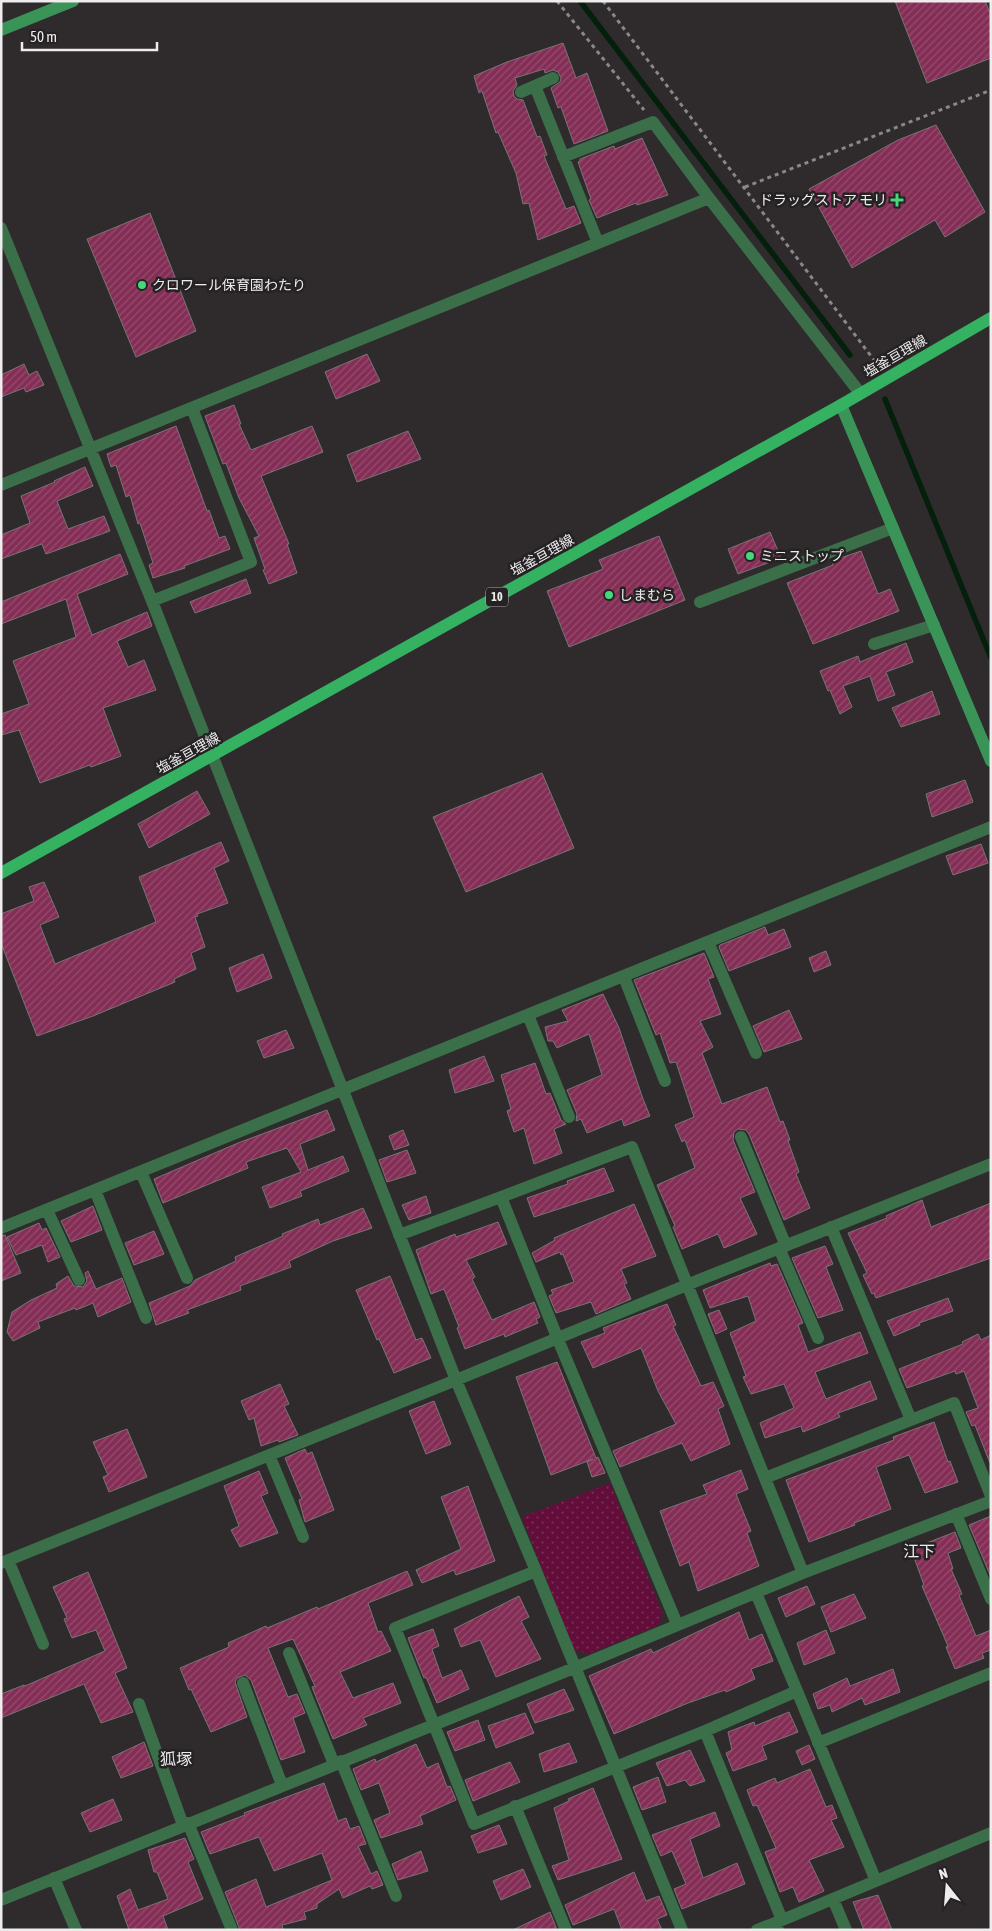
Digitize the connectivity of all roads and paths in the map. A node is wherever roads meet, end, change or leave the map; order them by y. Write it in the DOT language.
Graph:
graph roads {
  1 [pos="73,1"];
  2 [pos="557,1"];
  3 [pos="602,1"];
  4 [pos="1,30"];
  5 [pos="553,78"];
  6 [pos="535,86"];
  7 [pos="991,90"];
  8 [pos="521,92"];
  9 [pos="653,122"];
  10 [pos="563,157"];
  11 [pos="745,188"];
  12 [pos="709,198"];
  13 [pos="1,228"];
  14 [pos="598,243"];
  15 [pos="991,318"];
  16 [pos="887,378"];
  17 [pos="860,393"];
  18 [pos="841,405"];
  19 [pos="192,408"];
  20 [pos="91,450"];
  21 [pos="1,485"];
  22 [pos="893,528"];
  23 [pos="152,601"];
  24 [pos="700,602"];
  25 [pos="934,625"];
  26 [pos="874,644"];
  27 [pos="213,756"];
  28 [pos="991,761"];
  29 [pos="991,828"];
  30 [pos="1,873"];
  31 [pos="708,942"];
  32 [pos="624,977"];
  33 [pos="528,1015"];
  34 [pos="756,1053"];
  35 [pos="665,1081"];
  36 [pos="343,1090"];
  37 [pos="569,1118"];
  38 [pos="741,1137"];
  39 [pos="991,1164"];
  40 [pos="141,1172"];
  41 [pos="94,1190"];
  42 [pos="501,1197"];
  43 [pos="47,1210"];
  44 [pos="831,1227"];
  45 [pos="1,1228"];
  46 [pos="399,1236"];
  47 [pos="782,1247"];
  48 [pos="187,1278"];
  49 [pos="79,1280"];
  50 [pos="687,1285"];
  51 [pos="146,1318"];
  52 [pos="557,1338"];
  53 [pos="818,1338"];
  54 [pos="456,1380"];
  55 [pos="910,1420"];
  56 [pos="270,1455"];
  57 [pos="765,1478"];
  58 [pos="991,1496"];
  59 [pos="991,1500"];
  60 [pos="956,1514"];
  61 [pos="303,1537"];
  62 [pos="4,1561"];
  63 [pos="536,1570"];
  64 [pos="803,1573"];
  65 [pos="756,1593"];
  66 [pos="991,1599"];
  67 [pos="677,1624"];
  68 [pos="43,1644"];
  69 [pos="289,1653"];
  70 [pos="574,1668"];
  71 [pos="991,1673"];
  72 [pos="242,1683"];
  73 [pos="797,1691"];
  74 [pos="139,1704"];
  75 [pos="434,1724"];
  76 [pos="705,1731"];
  77 [pos="818,1742"];
  78 [pos="338,1763"];
  79 [pos="615,1767"];
  80 [pos="282,1785"];
  81 [pos="515,1806"];
  82 [pos="186,1824"];
  83 [pos="991,1833"];
  84 [pos="54,1878"];
  85 [pos="876,1881"];
  86 [pos="396,1896"];
  87 [pos="833,1899"];
  88 [pos="1,1900"];
  89 [pos="779,1924"];
  90 [pos="76,1930"];
  91 [pos="232,1930"];
  92 [pos="566,1930"];
  93 [pos="682,1930"];
  94 [pos="757,1930"];
  95 [pos="846,1930"];
  1 -- 4 [label="street"];
  2 -- 9 [label="path"];
  3 -- 11 [label="path"];
  5 -- 6 [label="street"];
  6 -- 8 [label="street"];
  6 -- 10 [label="street"];
  7 -- 11 [label="path"];
  9 -- 10 [label="street"];
  9 -- 12 [label="street"];
  10 -- 14 [label="street"];
  11 -- 16 [label="path"];
  12 -- 14 [label="street"];
  12 -- 17 [label="street"];
  13 -- 20 [label="street"];
  14 -- 19 [label="street"];
  15 -- 16 [label="main road, 塩釜亘理線 / 10"];
  16 -- 17 [label="main road, 塩釜亘理線 / 10"];
  17 -- 18 [label="main road, 塩釜亘理線 / 10"];
  18 -- 22 [label="street"];
  18 -- 27 [label="main road, 塩釜亘理線 / 10"];
  19 -- 20 [label="street"];
  19 -- 23 [label="street"];
  20 -- 21 [label="street"];
  20 -- 23 [label="street"];
  22 -- 24 [label="street"];
  22 -- 25 [label="street"];
  23 -- 27 [label="street"];
  25 -- 26 [label="street"];
  25 -- 28 [label="street"];
  27 -- 30 [label="main road, 塩釜亘理線 / 10"];
  27 -- 36 [label="street"];
  29 -- 31 [label="street"];
  31 -- 32 [label="street"];
  31 -- 34 [label="street"];
  32 -- 33 [label="street"];
  32 -- 35 [label="street"];
  33 -- 36 [label="street"];
  33 -- 37 [label="street"];
  36 -- 40 [label="street"];
  36 -- 46 [label="street"];
  38 -- 47 [label="street"];
  39 -- 44 [label="street"];
  40 -- 41 [label="street"];
  40 -- 48 [label="street"];
  41 -- 43 [label="street"];
  41 -- 51 [label="street"];
  42 -- 46 [label="street"];
  42 -- 50 [label="street"];
  42 -- 52 [label="street"];
  43 -- 45 [label="street"];
  43 -- 49 [label="street"];
  44 -- 47 [label="street"];
  44 -- 55 [label="street"];
  46 -- 54 [label="street"];
  47 -- 50 [label="street"];
  47 -- 53 [label="street"];
  50 -- 52 [label="street"];
  50 -- 57 [label="street"];
  52 -- 54 [label="street"];
  52 -- 67 [label="street"];
  54 -- 56 [label="street"];
  54 -- 63 [label="street"];
  55 -- 57 [label="street"];
  55 -- 58 [label="street"];
  56 -- 61 [label="street"];
  56 -- 62 [label="street"];
  57 -- 64 [label="street"];
  59 -- 60 [label="street"];
  60 -- 64 [label="street"];
  60 -- 66 [label="street"];
  62 -- 68 [label="street"];
  63 -- 70 [label="street"];
  63 -- 75 [label="street"];
  64 -- 65 [label="street"];
  65 -- 67 [label="street"];
  65 -- 73 [label="street"];
  67 -- 70 [label="street"];
  69 -- 78 [label="street"];
  70 -- 75 [label="street"];
  70 -- 79 [label="street"];
  71 -- 77 [label="street"];
  72 -- 80 [label="street"];
  73 -- 76 [label="street"];
  73 -- 77 [label="street"];
  74 -- 82 [label="street"];
  75 -- 78 [label="street"];
  75 -- 81 [label="street"];
  76 -- 79 [label="street"];
  76 -- 89 [label="street"];
  77 -- 85 [label="street"];
  78 -- 80 [label="street"];
  78 -- 86 [label="street"];
  79 -- 81 [label="street"];
  79 -- 93 [label="street"];
  80 -- 82 [label="street"];
  81 -- 92 [label="street"];
  82 -- 84 [label="street"];
  82 -- 91 [label="street"];
  83 -- 85 [label="street"];
  84 -- 88 [label="street"];
  84 -- 90 [label="street"];
  85 -- 87 [label="street"];
  87 -- 89 [label="street"];
  87 -- 95 [label="street"];
  89 -- 94 [label="street"];
}
